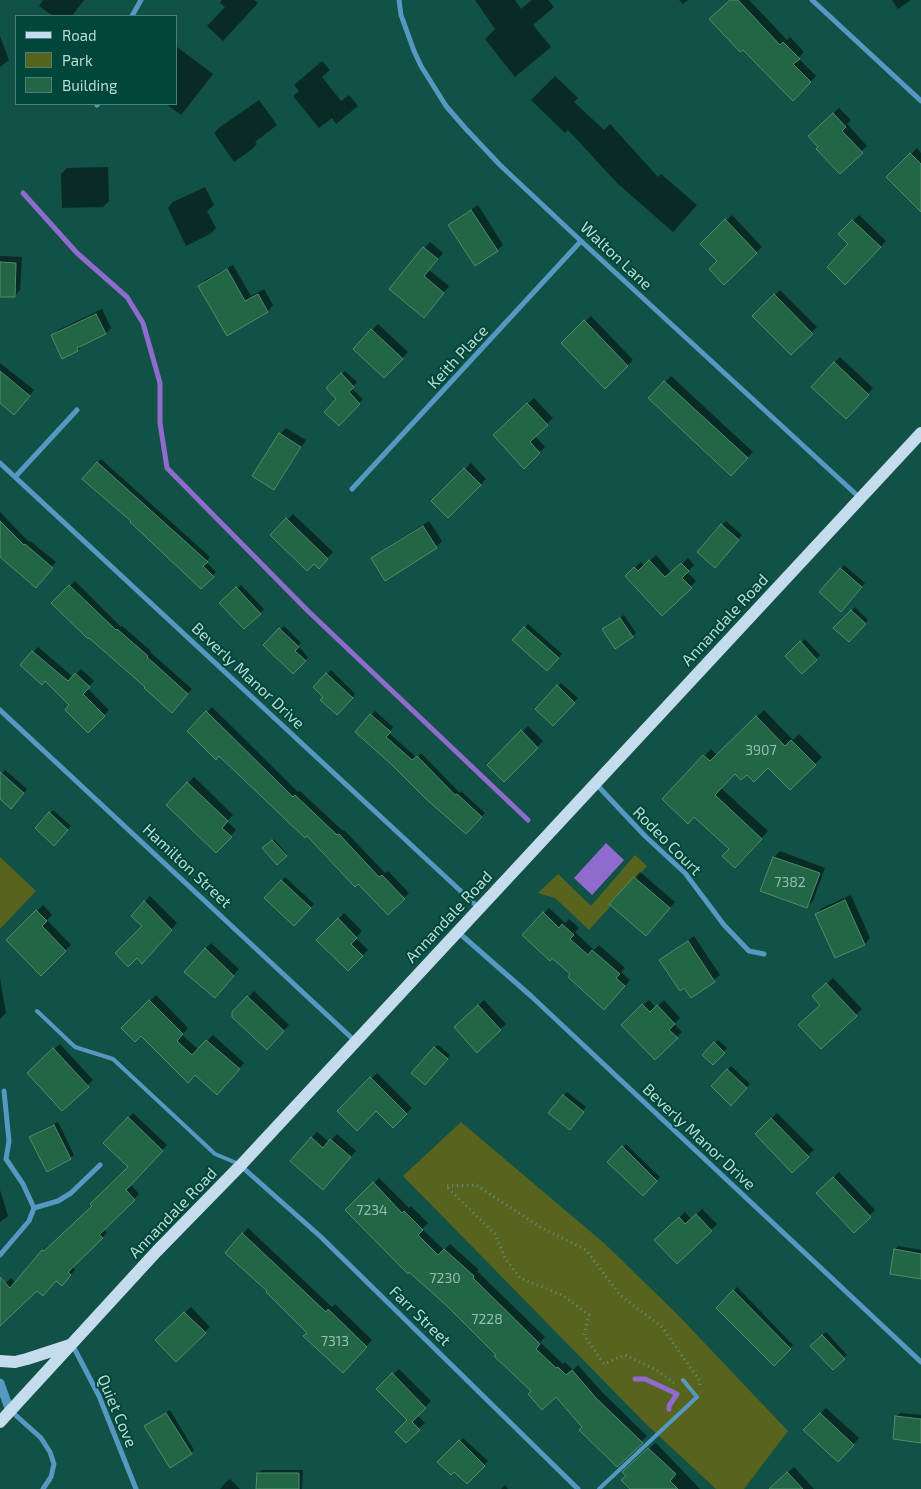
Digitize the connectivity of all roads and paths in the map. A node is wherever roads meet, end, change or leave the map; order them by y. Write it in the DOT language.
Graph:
graph roads {
  1 [pos="140,0"];
  2 [pos="399,0"];
  3 [pos="812,0"];
  4 [pos="132,15"];
  5 [pos="921,101"];
  6 [pos="581,241"];
  7 [pos="77,410"];
  8 [pos="921,433"];
  9 [pos="0,463"];
  10 [pos="15,477"];
  11 [pos="352,489"];
  12 [pos="860,498"];
  13 [pos="0,710"];
  14 [pos="595,784"];
  15 [pos="480,908"];
  16 [pos="458,932"];
  17 [pos="764,954"];
  18 [pos="37,1011"];
  19 [pos="356,1041"];
  20 [pos="4,1090"];
  21 [pos="3,1159"];
  22 [pos="100,1165"];
  23 [pos="241,1165"];
  24 [pos="34,1208"];
  25 [pos="0,1255"];
  26 [pos="72,1344"];
  27 [pos="0,1361"];
  28 [pos="921,1362"];
  29 [pos="683,1380"];
  30 [pos="0,1383"];
  31 [pos="697,1397"];
  32 [pos="0,1402"];
  33 [pos="10,1411"];
  34 [pos="0,1422"];
  35 [pos="43,1489"];
  36 [pos="136,1489"];
  37 [pos="578,1489"];
  38 [pos="599,1489"];
  1 -- 4 [label="street"];
  2 -- 6 [label="street, Walton Lane"];
  3 -- 5 [label="street"];
  6 -- 11 [label="street, Keith Place"];
  6 -- 12 [label="street, Walton Lane"];
  7 -- 10 [label="street"];
  8 -- 12 [label="main road, Annandale Road"];
  9 -- 10 [label="street, Beverly Manor Drive"];
  10 -- 15 [label="street, Beverly Manor Drive"];
  12 -- 14 [label="main road, Annandale Road"];
  13 -- 19 [label="street, Hamilton Street"];
  14 -- 15 [label="main road, Annandale Road"];
  14 -- 17 [label="street, Rodeo Court"];
  15 -- 16 [label="main road, Annandale Road"];
  16 -- 19 [label="main road, Annandale Road"];
  16 -- 28 [label="street, Beverly Manor Drive"];
  18 -- 23 [label="lane"];
  19 -- 23 [label="main road, Annandale Road"];
  20 -- 21 [label="street"];
  21 -- 24 [label="street"];
  22 -- 24 [label="street"];
  23 -- 26 [label="main road, Annandale Road"];
  23 -- 37 [label="street, Farr Street"];
  24 -- 25 [label="street"];
  26 -- 27 [label="main road"];
  26 -- 33 [label="main road, Annandale Road"];
  26 -- 36 [label="street, Quiet Cove"];
  29 -- 31 [label="lane"];
  29 -- 31 [label="path"];
  30 -- 33 [label="street"];
  31 -- 38 [label="lane"];
  32 -- 33 [label="street"];
  33 -- 34 [label="main road, Annandale Road"];
  33 -- 35 [label="street"];
}
